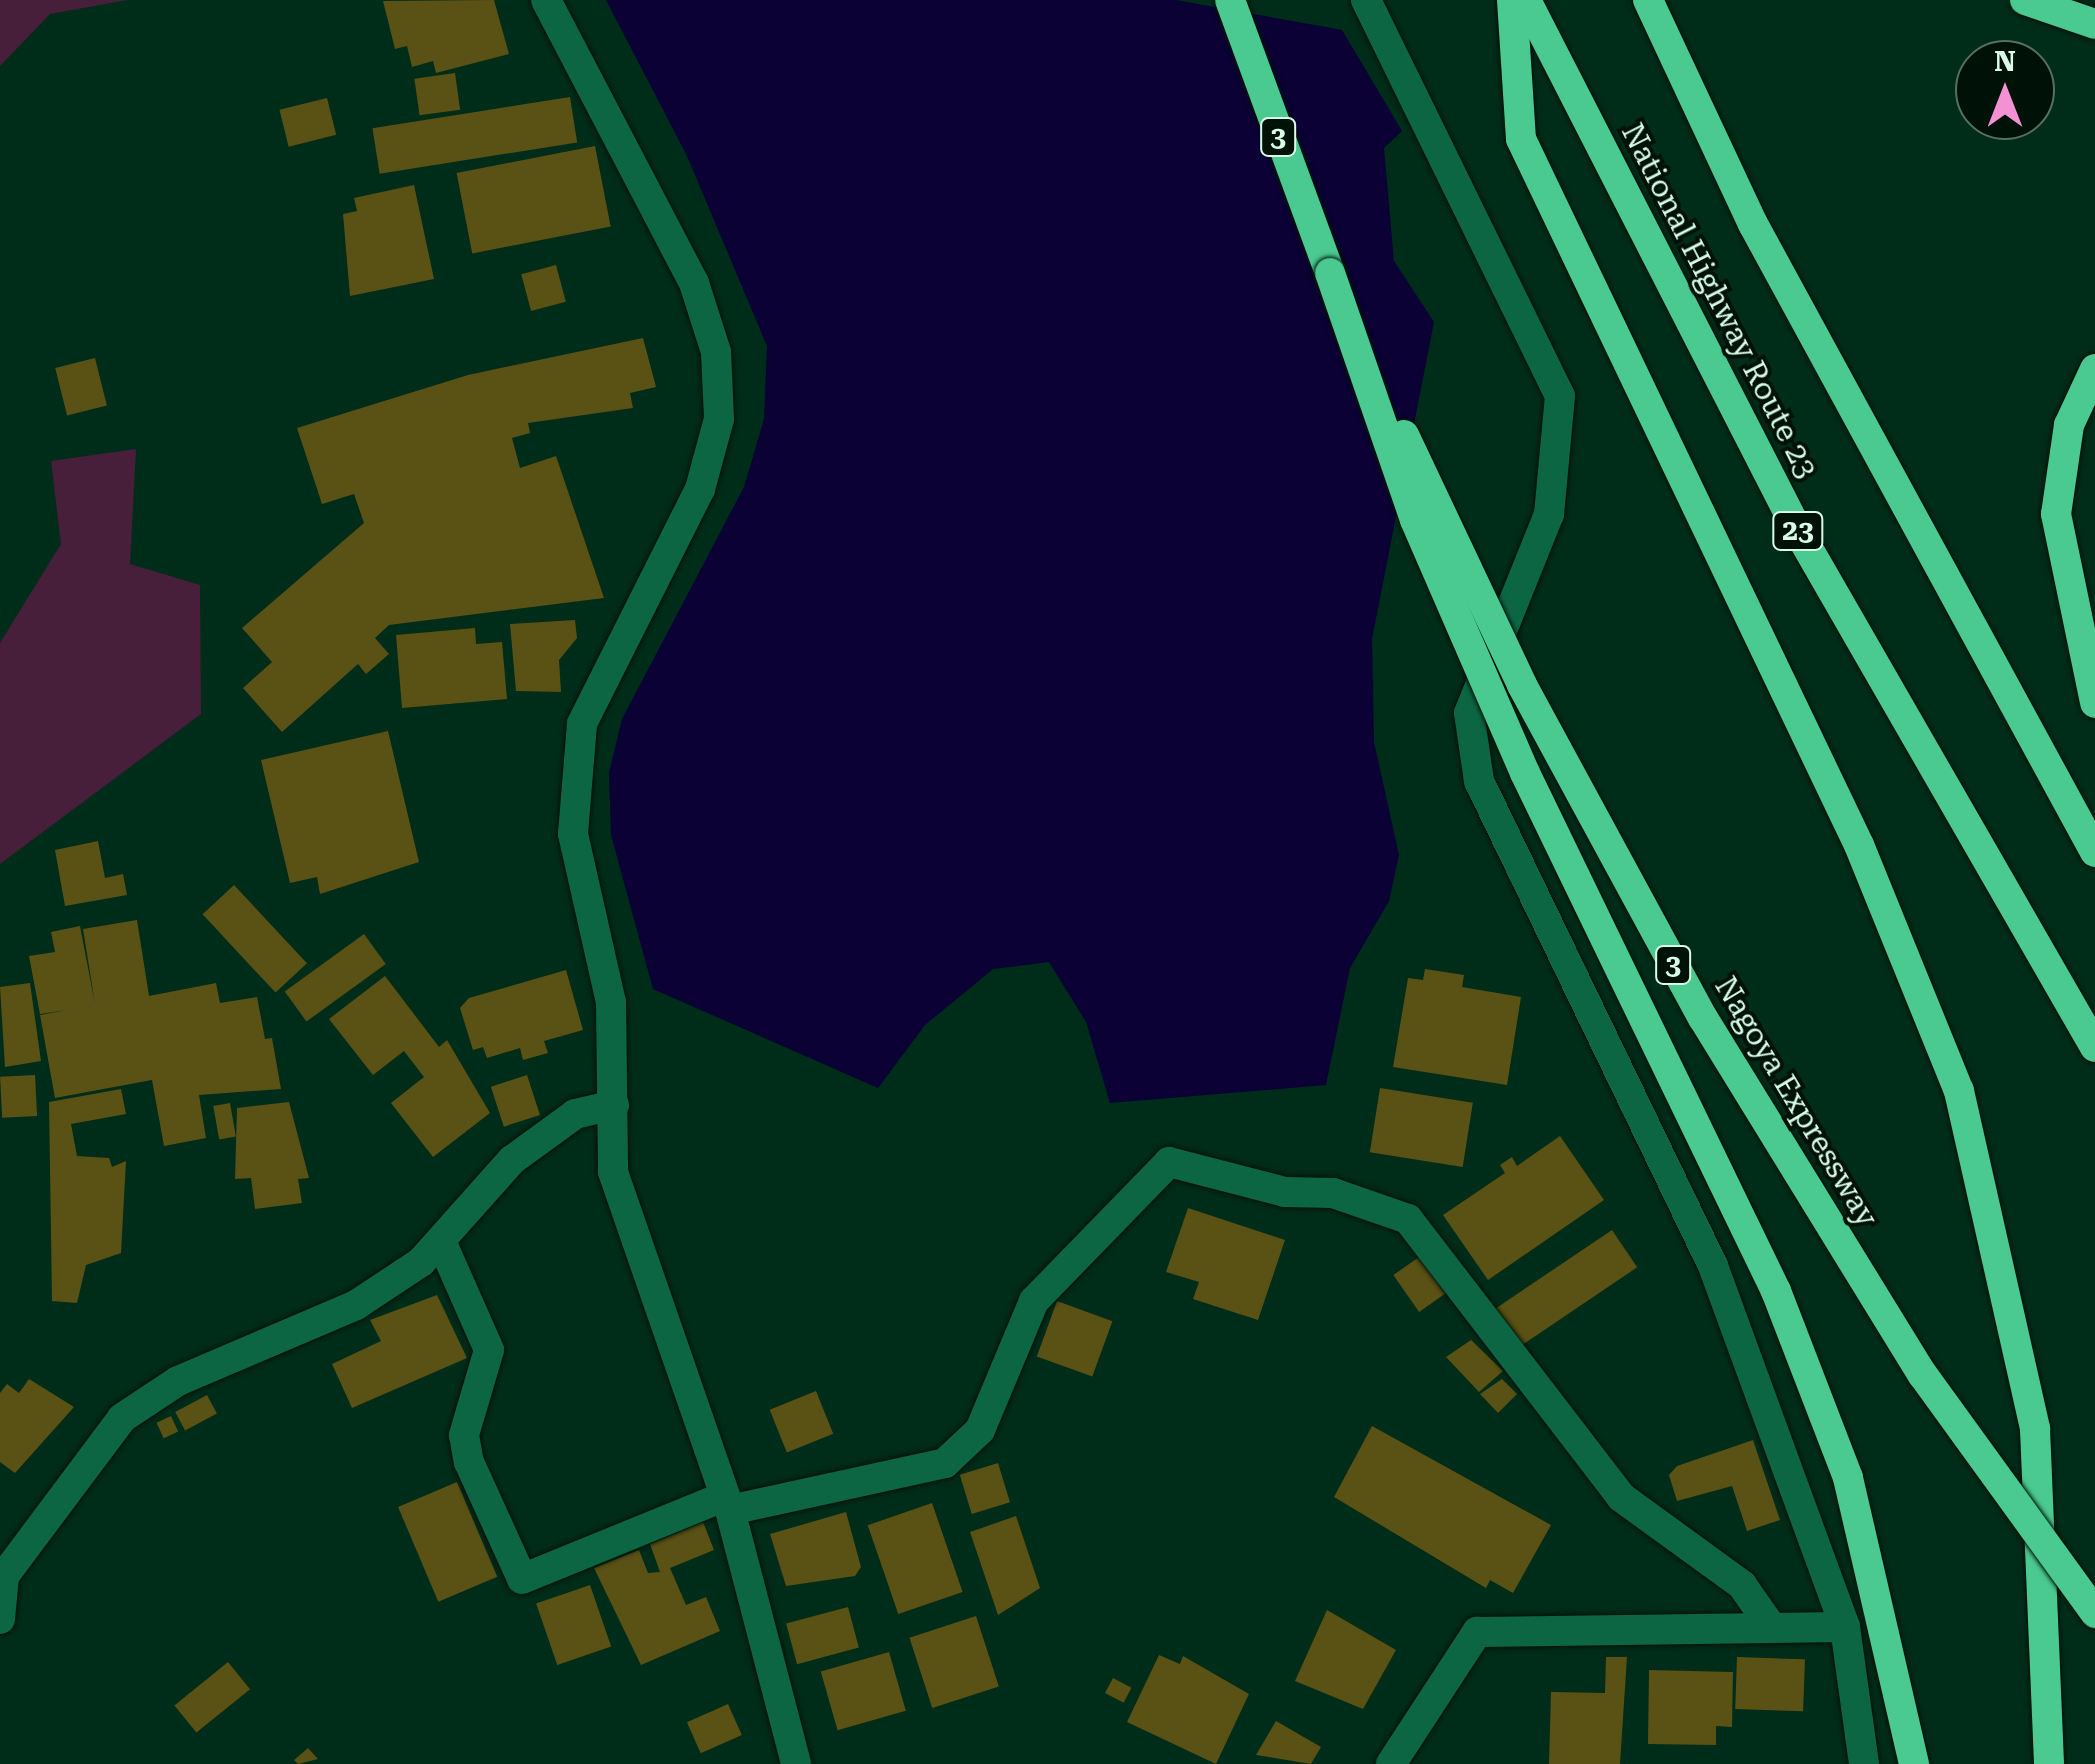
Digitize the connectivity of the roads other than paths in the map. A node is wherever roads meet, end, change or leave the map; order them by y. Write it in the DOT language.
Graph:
graph roads {
  1 [pos="546,0"];
  2 [pos="1230,0"];
  3 [pos="1366,0"];
  4 [pos="1512,0"];
  5 [pos="1526,0"];
  6 [pos="1648,0"];
  7 [pos="2025,0"];
  8 [pos="2095,24"];
  9 [pos="1330,272"];
  10 [pos="2095,369"];
  11 [pos="2095,702"];
  12 [pos="2095,852"];
  13 [pos="2095,1048"];
  14 [pos="614,1105"];
  15 [pos="441,1241"];
  16 [pos="728,1503"];
  17 [pos="2095,1613"];
  18 [pos="0,1619"];
  19 [pos="1845,1627"];
  20 [pos="1772,1628"];
  21 [pos="796,1764"];
  22 [pos="1392,1764"];
  23 [pos="1864,1764"];
  24 [pos="1914,1764"];
  25 [pos="2050,1764"];
  1 -- 14 [label="street"];
  2 -- 9 [label="highway, 3"];
  3 -- 19 [label="street"];
  4 -- 25 [label="highway"];
  5 -- 13 [label="highway, National Highway Route 23 / 23"];
  6 -- 12 [label="highway"];
  7 -- 8 [label="highway"];
  9 -- 17 [label="highway, Nagoya Expressway / 3, bridge"];
  9 -- 24 [label="highway, bridge"];
  10 -- 11 [label="highway"];
  14 -- 15 [label="street"];
  14 -- 16 [label="street"];
  15 -- 16 [label="street"];
  15 -- 18 [label="street"];
  16 -- 20 [label="street"];
  16 -- 21 [label="street"];
  19 -- 20 [label="street"];
  19 -- 23 [label="street"];
  20 -- 22 [label="street"];
}
